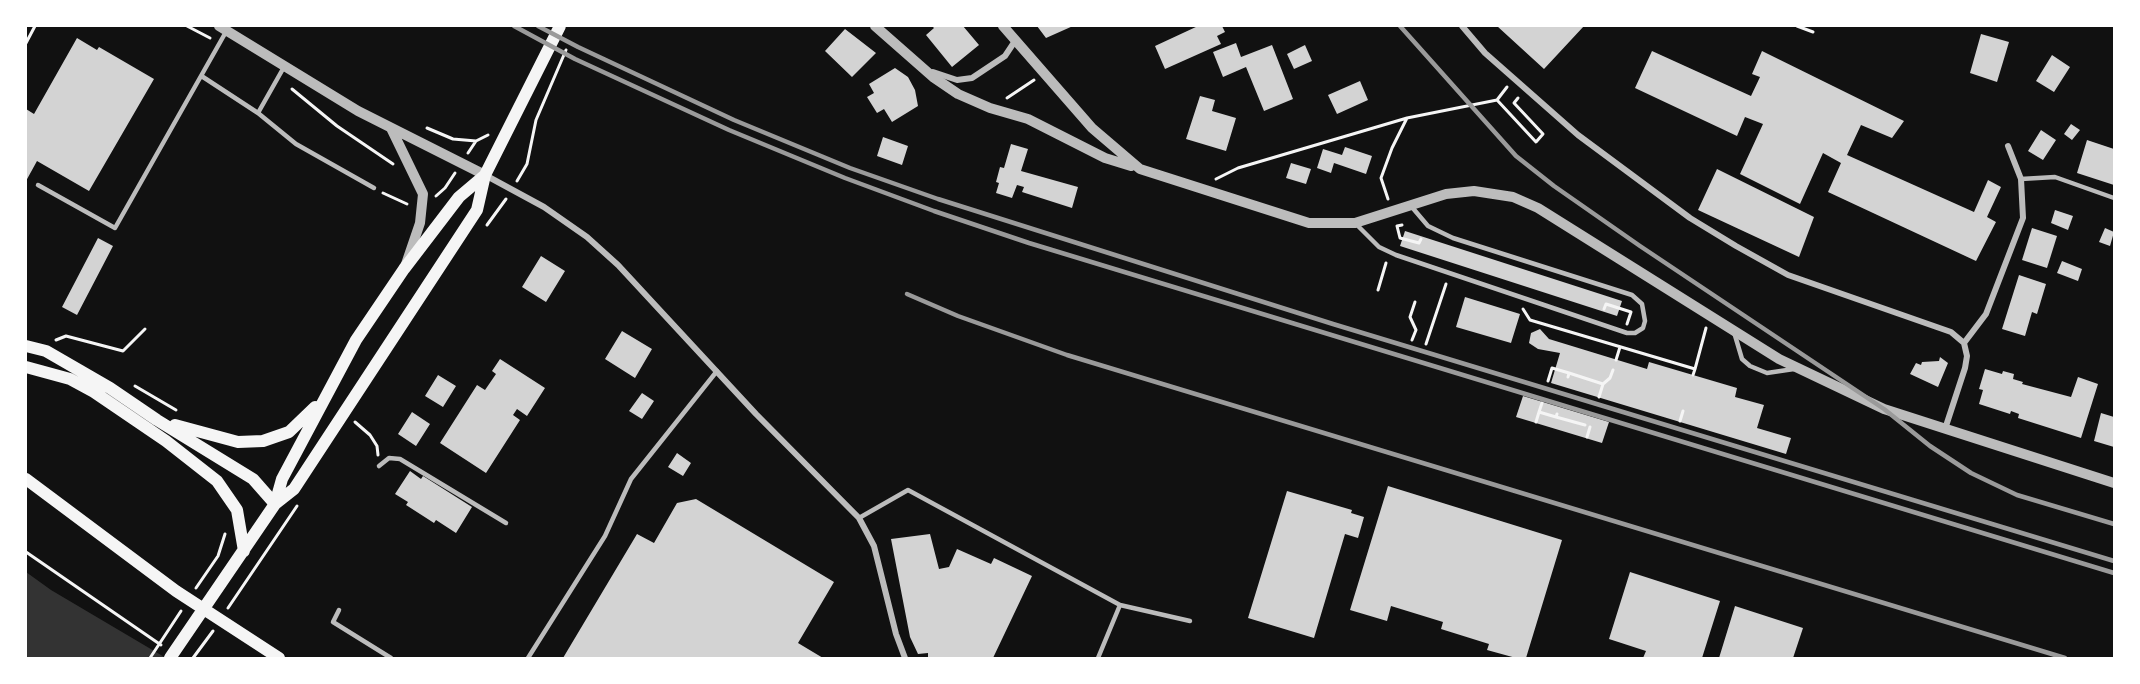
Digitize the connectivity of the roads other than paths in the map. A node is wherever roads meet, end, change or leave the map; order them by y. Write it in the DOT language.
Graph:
graph roads {
  1 [pos="560,26"];
  2 [pos="875,26"];
  3 [pos="1003,26"];
  4 [pos="1461,26"];
  5 [pos="223,28"];
  6 [pos="1015,41"];
  7 [pos="912,59"];
  8 [pos="285,65"];
  9 [pos="203,77"];
  10 [pos="258,113"];
  11 [pos="391,128"];
  12 [pos="2008,146"];
  13 [pos="1140,169"];
  14 [pos="485,175"];
  15 [pos="2021,179"];
  16 [pos="38,185"];
  17 [pos="374,188"];
  18 [pos="2115,198"];
  19 [pos="1410,206"];
  20 [pos="1355,223"];
  21 [pos="404,269"];
  22 [pos="1733,329"];
  23 [pos="1964,343"];
  24 [pos="26,346"];
  25 [pos="26,367"];
  26 [pos="1799,368"];
  27 [pos="717,371"];
  28 [pos="324,398"];
  29 [pos="157,420"];
  30 [pos="1945,429"];
  31 [pos="379,466"];
  32 [pos="26,478"];
  33 [pos="2115,483"];
  34 [pos="275,504"];
  35 [pos="859,518"];
  36 [pos="506,523"];
  37 [pos="244,552"];
  38 [pos="1120,605"];
  39 [pos="339,610"];
  40 [pos="1190,621"];
  41 [pos="168,653"];
  42 [pos="279,658"];
  43 [pos="391,658"];
  44 [pos="528,658"];
  45 [pos="905,658"];
  46 [pos="1098,658"];
  1 -- 14 [label="main road"];
  2 -- 7 [label="street"];
  3 -- 6 [label="street"];
  4 -- 23 [label="street"];
  5 -- 8 [label="street"];
  5 -- 9 [label="lane"];
  6 -- 7 [label="street"];
  6 -- 13 [label="street"];
  7 -- 13 [label="street"];
  8 -- 10 [label="lane"];
  8 -- 11 [label="street"];
  9 -- 10 [label="lane"];
  9 -- 16 [label="lane"];
  10 -- 17 [label="lane"];
  11 -- 14 [label="street"];
  11 -- 21 [label="street"];
  12 -- 15 [label="street"];
  13 -- 20 [label="street"];
  14 -- 21 [label="main road"];
  14 -- 27 [label="street"];
  14 -- 34 [label="main road"];
  15 -- 18 [label="lane"];
  15 -- 23 [label="street"];
  19 -- 20 [label="street"];
  19 -- 20 [label="lane"];
  19 -- 22 [label="street"];
  21 -- 28 [label="main road"];
  22 -- 26 [label="street"];
  22 -- 26 [label="lane"];
  23 -- 30 [label="street"];
  24 -- 29 [label="main road"];
  25 -- 37 [label="main road"];
  26 -- 30 [label="street"];
  27 -- 35 [label="street"];
  27 -- 44 [label="lane"];
  28 -- 29 [label="main road"];
  28 -- 34 [label="main road"];
  29 -- 34 [label="main road"];
  30 -- 33 [label="street"];
  31 -- 36 [label="lane"];
  32 -- 42 [label="main road"];
  34 -- 37 [label="main road"];
  35 -- 38 [label="lane"];
  35 -- 45 [label="street"];
  37 -- 41 [label="main road"];
  38 -- 40 [label="lane"];
  38 -- 46 [label="lane"];
  39 -- 43 [label="lane"];
}
